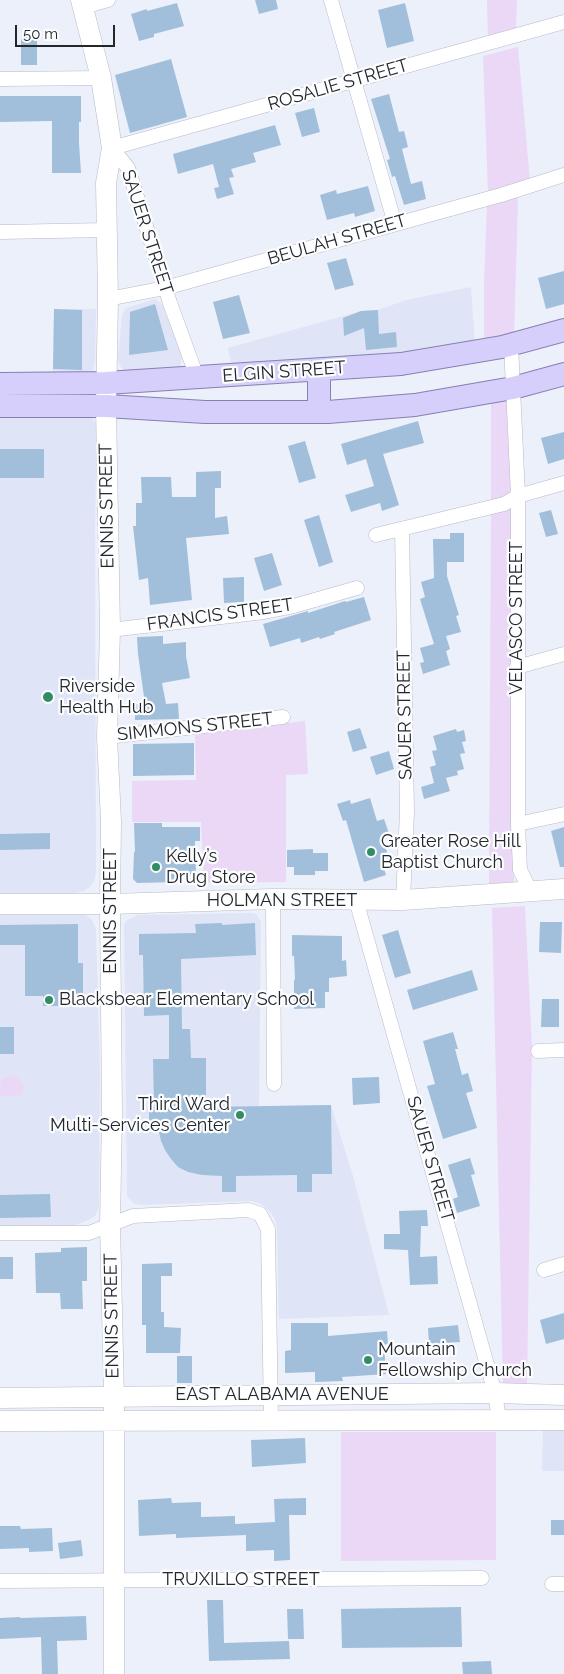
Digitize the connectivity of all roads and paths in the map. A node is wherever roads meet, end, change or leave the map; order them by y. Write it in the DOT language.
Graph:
graph roads {
  1 [pos="108,0"];
  2 [pos="331,0"];
  3 [pos="82,4"];
  4 [pos="564,22"];
  5 [pos="101,78"];
  6 [pos="0,79"];
  7 [pos="355,80"];
  8 [pos="112,148"];
  9 [pos="564,176"];
  10 [pos="395,224"];
  11 [pos="107,230"];
  12 [pos="0,232"];
  13 [pos="165,288"];
  14 [pos="108,300"];
  15 [pos="564,330"];
  16 [pos="511,344"];
  17 [pos="319,370"];
  18 [pos="564,374"];
  19 [pos="198,377"];
  20 [pos="106,383"];
  21 [pos="0,384"];
  22 [pos="513,388"];
  23 [pos="0,406"];
  24 [pos="106,406"];
  25 [pos="319,412"];
  26 [pos="564,483"];
  27 [pos="518,496"];
  28 [pos="402,529"];
  29 [pos="376,535"];
  30 [pos="357,588"];
  31 [pos="110,630"];
  32 [pos="564,654"];
  33 [pos="517,667"];
  34 [pos="283,718"];
  35 [pos="107,737"];
  36 [pos="564,814"];
  37 [pos="518,824"];
  38 [pos="564,889"];
  39 [pos="528,892"];
  40 [pos="273,899"];
  41 [pos="356,900"];
  42 [pos="403,900"];
  43 [pos="0,904"];
  44 [pos="110,904"];
  45 [pos="564,1050"];
  46 [pos="538,1051"];
  47 [pos="274,1084"];
  48 [pos="110,1224"];
  49 [pos="0,1234"];
  50 [pos="564,1264"];
  51 [pos="544,1270"];
  52 [pos="496,1393"];
  53 [pos="564,1395"];
  54 [pos="270,1396"];
  55 [pos="114,1397"];
  56 [pos="0,1398"];
  57 [pos="499,1419"];
  58 [pos="114,1420"];
  59 [pos="564,1420"];
  60 [pos="0,1421"];
  61 [pos="271,1421"];
  62 [pos="482,1578"];
  63 [pos="0,1581"];
  64 [pos="114,1581"];
  65 [pos="114,1674"];
  1 -- 3 [label="street"];
  2 -- 7 [label="street"];
  3 -- 5 [label="street, SAUER STREET"];
  4 -- 7 [label="street, ROSALIE STREET"];
  5 -- 6 [label="street"];
  5 -- 8 [label="street, SAUER STREET"];
  7 -- 8 [label="street, ROSALIE STREET"];
  7 -- 10 [label="street"];
  8 -- 11 [label="street, ENNIS STREET"];
  8 -- 13 [label="street, SAUER STREET"];
  9 -- 10 [label="street, BEULAH STREET"];
  10 -- 13 [label="street, BEULAH STREET"];
  11 -- 12 [label="street"];
  11 -- 14 [label="street, ENNIS STREET"];
  13 -- 14 [label="street, BEULAH STREET"];
  13 -- 19 [label="street, SAUER STREET"];
  14 -- 20 [label="street, ENNIS STREET"];
  15 -- 16 [label="main road, ELGIN STREET"];
  16 -- 17 [label="main road, ELGIN STREET"];
  16 -- 22 [label="street, VELASCO STREET"];
  17 -- 19 [label="main road, ELGIN STREET"];
  17 -- 25 [label="main road"];
  18 -- 22 [label="main road, ELGIN STREET"];
  19 -- 20 [label="main road, ELGIN STREET"];
  20 -- 21 [label="main road, ELGIN STREET"];
  20 -- 24 [label="street, ENNIS STREET"];
  22 -- 25 [label="main road, ELGIN STREET"];
  22 -- 27 [label="street, VELASCO STREET"];
  23 -- 24 [label="main road, ELGIN STREET"];
  24 -- 25 [label="main road, ELGIN STREET"];
  24 -- 31 [label="street, ENNIS STREET"];
  26 -- 27 [label="street"];
  27 -- 28 [label="street"];
  27 -- 33 [label="street, VELASCO STREET"];
  28 -- 29 [label="street"];
  28 -- 42 [label="street, SAUER STREET"];
  30 -- 31 [label="street, FRANCIS STREET"];
  31 -- 35 [label="street, ENNIS STREET"];
  32 -- 33 [label="street"];
  33 -- 37 [label="street, VELASCO STREET"];
  34 -- 35 [label="street, SIMMONS STREET"];
  35 -- 44 [label="street, ENNIS STREET"];
  36 -- 37 [label="street"];
  37 -- 39 [label="street, VELASCO STREET"];
  38 -- 39 [label="street, HOLMAN STREET"];
  39 -- 42 [label="street, HOLMAN STREET"];
  40 -- 41 [label="street, HOLMAN STREET"];
  40 -- 44 [label="street, HOLMAN STREET"];
  40 -- 47 [label="street"];
  41 -- 42 [label="street, HOLMAN STREET"];
  41 -- 52 [label="street, SAUER STREET"];
  43 -- 44 [label="street, HOLMAN STREET"];
  44 -- 48 [label="street, ENNIS STREET"];
  45 -- 46 [label="street"];
  48 -- 49 [label="street"];
  48 -- 54 [label="street"];
  48 -- 55 [label="street, ENNIS STREET"];
  50 -- 51 [label="street"];
  52 -- 53 [label="street, EAST ALABAMA AVENUE"];
  52 -- 54 [label="street, EAST ALABAMA AVENUE"];
  52 -- 57 [label="street, SAUER STREET"];
  54 -- 55 [label="street, EAST ALABAMA AVENUE"];
  54 -- 61 [label="street"];
  55 -- 56 [label="street, EAST ALABAMA AVENUE"];
  55 -- 58 [label="street, ENNIS STREET"];
  57 -- 59 [label="street, EAST ALABAMA AVENUE"];
  57 -- 61 [label="street, EAST ALABAMA AVENUE"];
  58 -- 60 [label="street, EAST ALABAMA AVENUE"];
  58 -- 61 [label="street, EAST ALABAMA AVENUE"];
  58 -- 64 [label="street, ENNIS STREET"];
  62 -- 64 [label="street, TRUXILLO STREET"];
  63 -- 64 [label="street, TRUXILLO STREET"];
  64 -- 65 [label="street, ENNIS STREET"];
}
